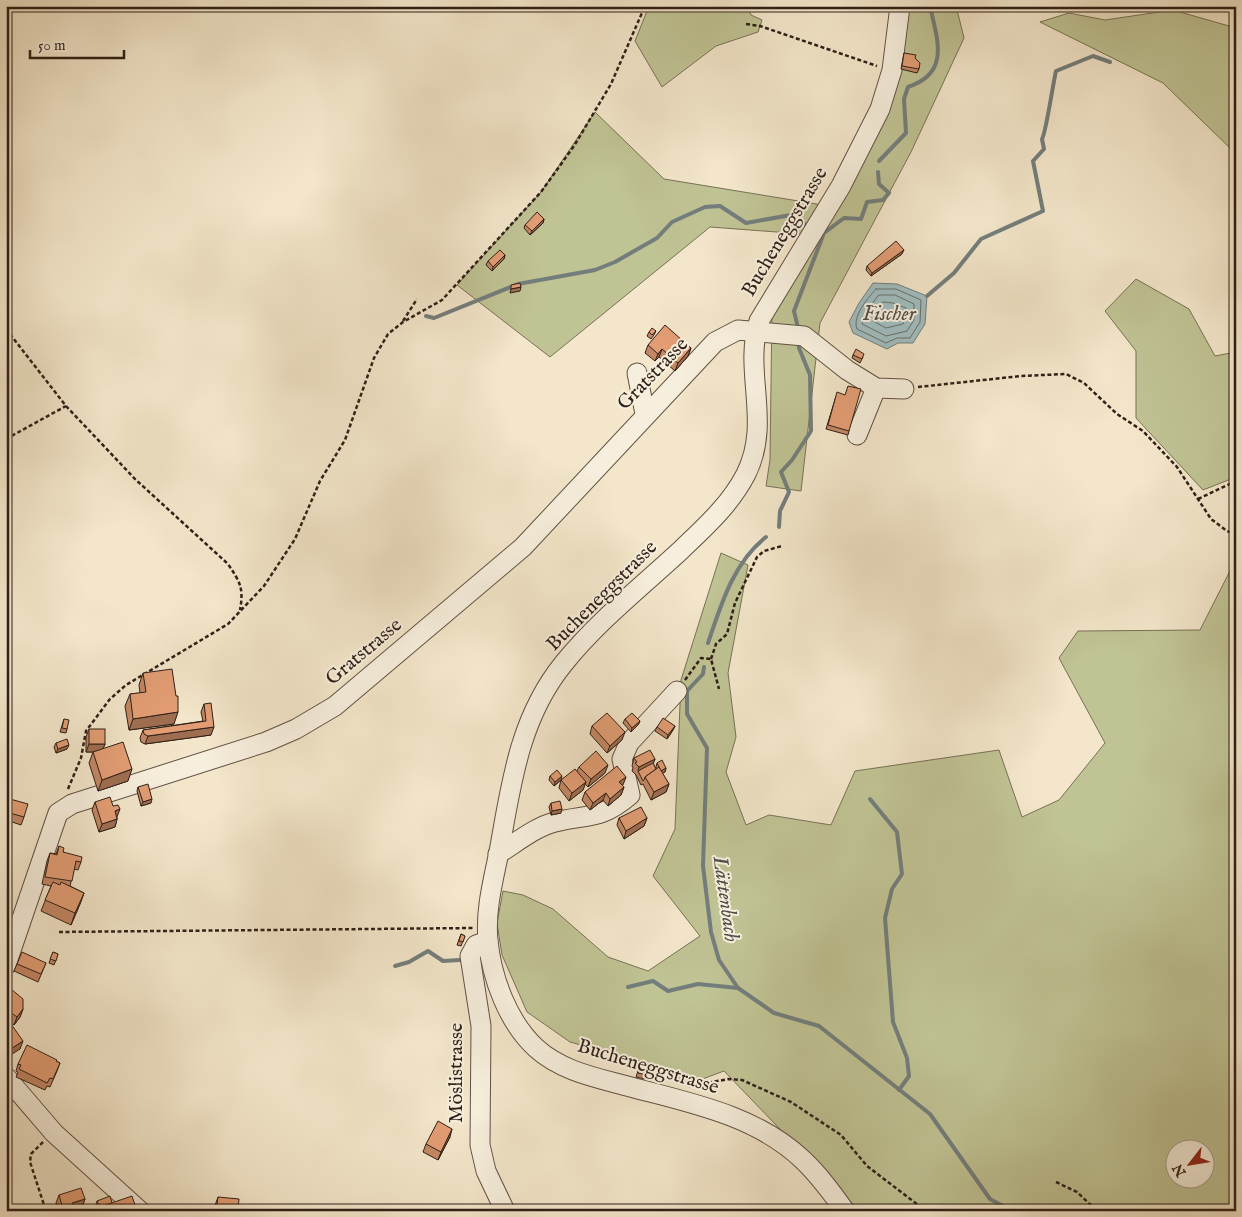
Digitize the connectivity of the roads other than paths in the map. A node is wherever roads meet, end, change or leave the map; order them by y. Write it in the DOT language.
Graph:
graph roads {
  1 [pos="900,6"];
  2 [pos="756,330"];
  3 [pos="637,373"];
  4 [pos="876,388"];
  5 [pos="904,389"];
  6 [pos="645,414"];
  7 [pos="857,435"];
  8 [pos="677,691"];
  9 [pos="498,854"];
  10 [pos="488,935"];
  11 [pos="6,965"];
  12 [pos="6,1078"];
  13 [pos="140,1211"];
  14 [pos="505,1211"];
  15 [pos="845,1211"];
  1 -- 2 [label="street, Bucheneggstrasse"];
  2 -- 4 [label="street, Gratstrasse"];
  2 -- 6 [label="street, Gratstrasse"];
  2 -- 9 [label="street, Bucheneggstrasse"];
  3 -- 6 [label="street"];
  4 -- 5 [label="street"];
  4 -- 7 [label="street"];
  6 -- 11 [label="street, Gratstrasse"];
  8 -- 9 [label="street"];
  9 -- 10 [label="street, Bucheneggstrasse"];
  10 -- 14 [label="street, Möslistrasse"];
  10 -- 15 [label="street, Bucheneggstrasse"];
  12 -- 13 [label="street"];
}
